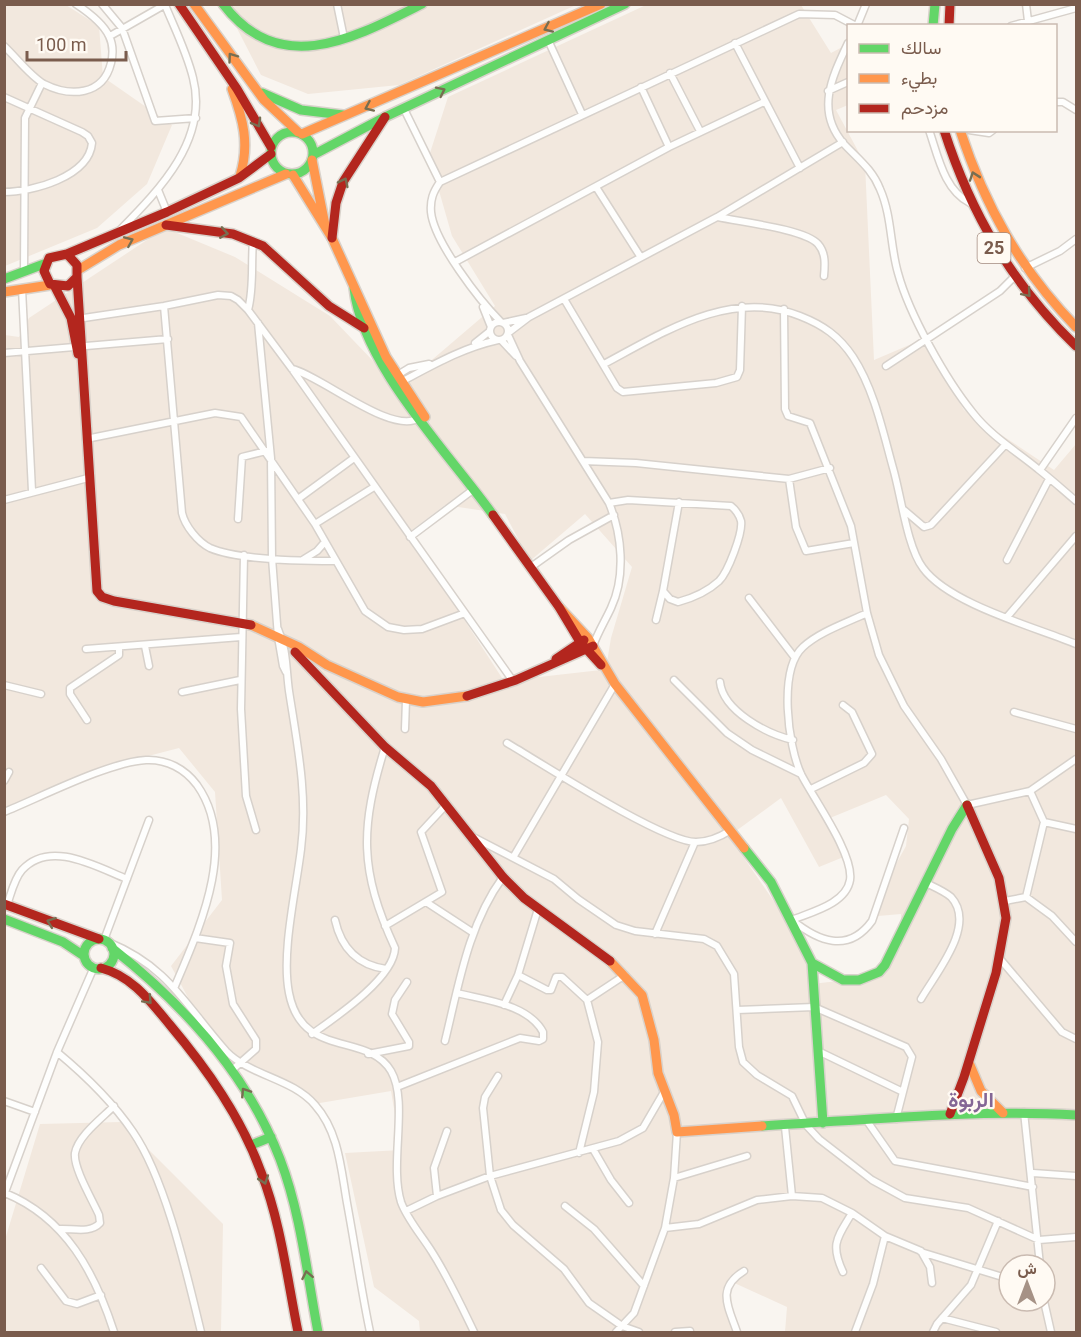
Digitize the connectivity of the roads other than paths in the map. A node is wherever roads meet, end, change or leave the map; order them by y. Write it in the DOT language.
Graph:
graph roads {
  1 [pos="76,4"];
  2 [pos="102,4"];
  3 [pos="179,4"];
  4 [pos="194,4"];
  5 [pos="223,4"];
  6 [pos="337,4"];
  7 [pos="422,4"];
  8 [pos="601,4"];
  9 [pos="625,4"];
  10 [pos="866,4"];
  11 [pos="935,4"];
  12 [pos="950,4"];
  13 [pos="1026,4"];
  14 [pos="166,5"];
  15 [pos="1077,8"];
  16 [pos="1045,17"];
  17 [pos="1028,21"];
  18 [pos="852,24"];
  19 [pos="857,24"];
  20 [pos="933,24"];
  21 [pos="949,24"];
  22 [pos="1018,24"];
  23 [pos="1047,24"];
  24 [pos="122,28"];
  25 [pos="110,36"];
  26 [pos="344,38"];
  27 [pos="548,40"];
  28 [pos="735,43"];
  29 [pos="4,46"];
  30 [pos="847,48"];
  31 [pos="225,70"];
  32 [pos="670,73"];
  33 [pos="42,83"];
  34 [pos="847,83"];
  35 [pos="641,87"];
  36 [pos="254,88"];
  37 [pos="828,91"];
  38 [pos="4,97"];
  39 [pos="764,102"];
  40 [pos="1057,102"];
  41 [pos="27,108"];
  42 [pos="404,109"];
  43 [pos="1077,110"];
  44 [pos="582,114"];
  45 [pos="351,115"];
  46 [pos="385,117"];
  47 [pos="196,118"];
  48 [pos="700,131"];
  49 [pos="930,132"];
  50 [pos="945,132"];
  51 [pos="961,132"];
  52 [pos="300,133"];
  53 [pos="843,142"];
  54 [pos="669,147"];
  55 [pos="271,150"];
  56 [pos="313,157"];
  57 [pos="800,168"];
  58 [pos="290,174"];
  59 [pos="239,178"];
  60 [pos="440,182"];
  61 [pos="596,187"];
  62 [pos="158,190"];
  63 [pos="4,192"];
  64 [pos="24,192"];
  65 [pos="970,204"];
  66 [pos="167,212"];
  67 [pos="717,217"];
  68 [pos="166,225"];
  69 [pos="325,227"];
  70 [pos="116,233"];
  71 [pos="332,238"];
  72 [pos="1077,239"];
  73 [pos="253,242"];
  74 [pos="67,254"];
  75 [pos="640,256"];
  76 [pos="455,262"];
  77 [pos="44,264"];
  78 [pos="1024,268"];
  79 [pos="24,272"];
  80 [pos="78,273"];
  81 [pos="824,276"];
  82 [pos="1013,278"];
  83 [pos="4,279"];
  84 [pos="52,286"];
  85 [pos="354,288"];
  86 [pos="22,289"];
  87 [pos="4,292"];
  88 [pos="564,299"];
  89 [pos="482,303"];
  90 [pos="164,306"];
  91 [pos="742,306"];
  92 [pos="784,309"];
  93 [pos="248,310"];
  94 [pos="529,317"];
  95 [pos="75,319"];
  96 [pos="258,323"];
  97 [pos="502,323"];
  98 [pos="1077,327"];
  99 [pos="364,328"];
  100 [pos="491,329"];
  101 [pos="508,334"];
  102 [pos="168,339"];
  103 [pos="500,340"];
  104 [pos="928,340"];
  105 [pos="472,346"];
  106 [pos="1077,346"];
  107 [pos="79,347"];
  108 [pos="4,353"];
  109 [pos="27,353"];
  110 [pos="520,361"];
  111 [pos="604,364"];
  112 [pos="886,366"];
  113 [pos="292,369"];
  114 [pos="396,380"];
  115 [pos="419,418"];
  116 [pos="1077,418"];
  117 [pos="176,420"];
  118 [pos="432,431"];
  119 [pos="1069,431"];
  120 [pos="1077,435"];
  121 [pos="86,439"];
  122 [pos="1005,445"];
  123 [pos="266,451"];
  124 [pos="270,458"];
  125 [pos="354,458"];
  126 [pos="583,461"];
  127 [pos="830,468"];
  128 [pos="1040,470"];
  129 [pos="88,478"];
  130 [pos="789,479"];
  131 [pos="1049,479"];
  132 [pos="374,487"];
  133 [pos="474,489"];
  134 [pos="32,491"];
  135 [pos="298,499"];
  136 [pos="4,500"];
  137 [pos="1077,501"];
  138 [pos="609,502"];
  139 [pos="679,502"];
  140 [pos="903,510"];
  141 [pos="614,515"];
  142 [pos="238,519"];
  143 [pos="315,524"];
  144 [pos="1077,536"];
  145 [pos="410,537"];
  146 [pos="324,543"];
  147 [pos="854,543"];
  148 [pos="244,555"];
  149 [pos="272,558"];
  150 [pos="302,560"];
  151 [pos="1007,560"];
  152 [pos="335,561"];
  153 [pos="531,567"];
  154 [pos="663,591"];
  155 [pos="749,598"];
  156 [pos="465,613"];
  157 [pos="867,613"];
  158 [pos="1007,616"];
  159 [pos="656,620"];
  160 [pos="241,623"];
  161 [pos="241,637"];
  162 [pos="280,638"];
  163 [pos="589,643"];
  164 [pos="1077,644"];
  165 [pos="145,646"];
  166 [pos="119,647"];
  167 [pos="86,649"];
  168 [pos="299,652"];
  169 [pos="795,658"];
  170 [pos="323,662"];
  171 [pos="148,666"];
  172 [pos="316,675"];
  173 [pos="240,680"];
  174 [pos="674,680"];
  175 [pos="513,681"];
  176 [pos="720,682"];
  177 [pos="615,684"];
  178 [pos="4,685"];
  179 [pos="327,686"];
  180 [pos="182,692"];
  181 [pos="41,694"];
  182 [pos="406,700"];
  183 [pos="843,705"];
  184 [pos="1014,712"];
  185 [pos="87,720"];
  186 [pos="405,729"];
  187 [pos="1077,729"];
  188 [pos="793,740"];
  189 [pos="507,742"];
  190 [pos="385,747"];
  191 [pos="1076,759"];
  192 [pos="9,771"];
  193 [pos="801,774"];
  194 [pos="562,775"];
  195 [pos="4,781"];
  196 [pos="811,789"];
  197 [pos="1030,791"];
  198 [pos="446,805"];
  199 [pos="967,805"];
  200 [pos="4,812"];
  201 [pos="149,820"];
  202 [pos="1044,822"];
  203 [pos="904,828"];
  204 [pos="1077,829"];
  205 [pos="256,830"];
  206 [pos="731,830"];
  207 [pos="474,838"];
  208 [pos="694,842"];
  209 [pos="514,856"];
  210 [pos="503,877"];
  211 [pos="127,879"];
  212 [pos="926,883"];
  213 [pos="1026,897"];
  214 [pos="1005,901"];
  215 [pos="426,902"];
  216 [pos="6,904"];
  217 [pos="538,909"];
  218 [pos="4,919"];
  219 [pos="335,920"];
  220 [pos="792,920"];
  221 [pos="385,926"];
  222 [pos="472,932"];
  223 [pos="655,934"];
  224 [pos="195,938"];
  225 [pos="106,942"];
  226 [pos="1077,942"];
  227 [pos="84,956"];
  228 [pos="1001,960"];
  229 [pos="812,963"];
  230 [pos="98,968"];
  231 [pos="386,969"];
  232 [pos="518,975"];
  233 [pos="625,975"];
  234 [pos="407,982"];
  235 [pos="175,986"];
  236 [pos="457,993"];
  237 [pos="921,999"];
  238 [pos="587,1000"];
  239 [pos="504,1005"];
  240 [pos="814,1007"];
  241 [pos="737,1010"];
  242 [pos="312,1034"];
  243 [pos="1077,1040"];
  244 [pos="445,1041"];
  245 [pos="817,1051"];
  246 [pos="57,1052"];
  247 [pos="368,1054"];
  248 [pos="241,1063"];
  249 [pos="970,1065"];
  250 [pos="231,1071"];
  251 [pos="498,1076"];
  252 [pos="397,1087"];
  253 [pos="901,1091"];
  254 [pos="664,1092"];
  255 [pos="4,1101"];
  256 [pos="114,1106"];
  257 [pos="35,1112"];
  258 [pos="1024,1112"];
  259 [pos="1004,1113"];
  260 [pos="950,1114"];
  261 [pos="1077,1115"];
  262 [pos="896,1119"];
  263 [pos="867,1121"];
  264 [pos="823,1123"];
  265 [pos="806,1125"];
  266 [pos="785,1127"];
  267 [pos="447,1131"];
  268 [pos="677,1132"];
  269 [pos="271,1137"];
  270 [pos="251,1145"];
  271 [pos="593,1149"];
  272 [pos="579,1154"];
  273 [pos="747,1156"];
  274 [pos="4,1173"];
  275 [pos="1033,1173"];
  276 [pos="12,1176"];
  277 [pos="490,1176"];
  278 [pos="1077,1176"];
  279 [pos="674,1179"];
  280 [pos="1033,1187"];
  281 [pos="5,1194"];
  282 [pos="437,1196"];
  283 [pos="792,1196"];
  284 [pos="629,1203"];
  285 [pos="565,1206"];
  286 [pos="406,1211"];
  287 [pos="852,1213"];
  288 [pos="998,1221"];
  289 [pos="665,1228"];
  290 [pos="59,1229"];
  291 [pos="885,1236"];
  292 [pos="1077,1237"];
  293 [pos="1039,1240"];
  294 [pos="921,1251"];
  295 [pos="1040,1253"];
  296 [pos="41,1268"];
  297 [pos="980,1269"];
  298 [pos="744,1270"];
  299 [pos="843,1272"];
  300 [pos="997,1275"];
  301 [pos="932,1283"];
  302 [pos="644,1286"];
  303 [pos="101,1295"];
  304 [pos="1047,1313"];
  305 [pos="942,1318"];
  306 [pos="622,1326"];
  307 [pos="690,1331"];
  308 [pos="114,1332"];
  309 [pos="201,1332"];
  310 [pos="298,1332"];
  311 [pos="318,1332"];
  312 [pos="369,1332"];
  313 [pos="474,1332"];
  314 [pos="616,1332"];
  315 [pos="639,1332"];
  316 [pos="675,1332"];
  317 [pos="737,1332"];
  318 [pos="855,1332"];
  319 [pos="933,1332"];
  320 [pos="996,1332"];
  321 [pos="1051,1332"];
  1 -- 25 [label="street"];
  2 -- 24 [label="street"];
  3 -- 31 [label="street"];
  36 -- 4 [label="street, one-way"];
  5 -- 26 [label="street"];
  6 -- 26 [label="street"];
  7 -- 26 [label="street"];
  8 -- 45 [label="street, one-way"];
  9 -- 27 [label="street"];
  10 -- 19 [label="street"];
  11 -- 20 [label="street"];
  12 -- 21 [label="street"];
  13 -- 17 [label="street"];
  14 -- 24 [label="street"];
  14 -- 47 [label="street"];
  15 -- 16 [label="street"];
  16 -- 17 [label="street"];
  16 -- 23 [label="street"];
  17 -- 22 [label="street"];
  18 -- 28 [label="street"];
  24 -- 25 [label="street"];
  24 -- 47 [label="street"];
  25 -- 33 [label="street"];
  42 -- 27 [label="street, one-way"];
  27 -- 44 [label="street"];
  28 -- 32 [label="street"];
  28 -- 39 [label="street"];
  29 -- 33 [label="street"];
  30 -- 37 [label="street"];
  31 -- 55 [label="street, one-way"];
  31 -- 59 [label="street"];
  32 -- 35 [label="street"];
  32 -- 48 [label="street"];
  33 -- 41 [label="street"];
  34 -- 37 [label="street"];
  35 -- 44 [label="street"];
  35 -- 54 [label="street"];
  36 -- 45 [label="street"];
  36 -- 52 [label="street"];
  37 -- 53 [label="street"];
  38 -- 41 [label="street"];
  39 -- 48 [label="street"];
  39 -- 57 [label="street"];
  40 -- 43 [label="street"];
  41 -- 64 [label="street"];
  41 -- 64 [label="street"];
  42 -- 46 [label="street"];
  42 -- 60 [label="street"];
  44 -- 60 [label="street"];
  45 -- 52 [label="street"];
  46 -- 56 [label="street"];
  71 -- 46 [label="street, one-way"];
  47 -- 62 [label="street"];
  48 -- 54 [label="street"];
  49 -- 65 [label="street"];
  50 -- 65 [label="street, 25"];
  78 -- 51 [label="street, 25, one-way"];
  52 -- 55 [label="street"];
  52 -- 56 [label="street"];
  53 -- 57 [label="street"];
  53 -- 104 [label="street"];
  54 -- 61 [label="street"];
  55 -- 58 [label="street"];
  55 -- 59 [label="street"];
  56 -- 58 [label="street"];
  56 -- 69 [label="street"];
  57 -- 67 [label="street"];
  58 -- 68 [label="street"];
  58 -- 69 [label="street"];
  59 -- 66 [label="street"];
  60 -- 76 [label="street"];
  61 -- 75 [label="street"];
  61 -- 76 [label="street"];
  62 -- 66 [label="street"];
  62 -- 70 [label="street"];
  63 -- 64 [label="street"];
  64 -- 79 [label="street"];
  65 -- 82 [label="street, 25"];
  66 -- 70 [label="street"];
  67 -- 75 [label="street"];
  67 -- 81 [label="street"];
  68 -- 73 [label="street, one-way"];
  80 -- 68 [label="street, one-way"];
  69 -- 71 [label="street"];
  70 -- 74 [label="street"];
  71 -- 85 [label="street"];
  72 -- 78 [label="street"];
  73 -- 93 [label="street"];
  73 -- 99 [label="street"];
  74 -- 77 [label="street"];
  74 -- 80 [label="street"];
  75 -- 88 [label="street"];
  76 -- 89 [label="street"];
  77 -- 79 [label="street"];
  77 -- 84 [label="street"];
  78 -- 98 [label="street, 25"];
  79 -- 83 [label="street"];
  80 -- 84 [label="street"];
  80 -- 95 [label="street"];
  82 -- 104 [label="street"];
  82 -- 106 [label="street, 25, one-way"];
  84 -- 86 [label="street"];
  84 -- 95 [label="street"];
  85 -- 99 [label="street"];
  85 -- 114 [label="street"];
  86 -- 87 [label="street"];
  86 -- 109 [label="street"];
  88 -- 94 [label="street"];
  88 -- 111 [label="street"];
  89 -- 97 [label="street"];
  89 -- 100 [label="street"];
  90 -- 93 [label="street"];
  90 -- 95 [label="street"];
  90 -- 102 [label="street"];
  91 -- 92 [label="street"];
  91 -- 111 [label="street"];
  91 -- 111 [label="street"];
  92 -- 127 [label="street"];
  92 -- 140 [label="street"];
  93 -- 96 [label="street"];
  94 -- 97 [label="street"];
  94 -- 101 [label="street"];
  95 -- 107 [label="street"];
  96 -- 113 [label="street"];
  96 -- 124 [label="street"];
  97 -- 100 [label="street"];
  97 -- 101 [label="street"];
  99 -- 114 [label="street"];
  100 -- 103 [label="street"];
  100 -- 105 [label="street"];
  101 -- 103 [label="street"];
  101 -- 110 [label="street"];
  102 -- 107 [label="street"];
  102 -- 117 [label="street"];
  103 -- 105 [label="street"];
  103 -- 110 [label="street"];
  104 -- 112 [label="street"];
  104 -- 122 [label="street"];
  105 -- 114 [label="street"];
  107 -- 109 [label="street"];
  107 -- 121 [label="street"];
  108 -- 109 [label="street"];
  109 -- 134 [label="street"];
  110 -- 126 [label="street"];
  113 -- 115 [label="street"];
  113 -- 125 [label="street"];
  114 -- 115 [label="street"];
  114 -- 118 [label="street"];
  115 -- 118 [label="street"];
  116 -- 119 [label="street"];
  117 -- 121 [label="street"];
  117 -- 123 [label="street"];
  117 -- 148 [label="street"];
  118 -- 133 [label="street"];
  119 -- 120 [label="street"];
  119 -- 128 [label="street"];
  121 -- 129 [label="street"];
  122 -- 128 [label="street"];
  122 -- 140 [label="street"];
  123 -- 124 [label="street"];
  123 -- 142 [label="street"];
  124 -- 135 [label="street"];
  124 -- 149 [label="street"];
  125 -- 132 [label="street"];
  125 -- 135 [label="street"];
  126 -- 130 [label="street"];
  126 -- 138 [label="street"];
  127 -- 130 [label="street"];
  127 -- 147 [label="street"];
  128 -- 131 [label="street"];
  129 -- 134 [label="street"];
  129 -- 160 [label="street"];
  130 -- 147 [label="street"];
  131 -- 137 [label="street"];
  131 -- 151 [label="street"];
  132 -- 143 [label="street"];
  132 -- 145 [label="street"];
  133 -- 145 [label="street"];
  133 -- 153 [label="street"];
  134 -- 136 [label="street"];
  135 -- 143 [label="street"];
  138 -- 139 [label="street"];
  138 -- 141 [label="street"];
  139 -- 154 [label="street"];
  139 -- 154 [label="street"];
  140 -- 158 [label="street"];
  141 -- 153 [label="street"];
  141 -- 163 [label="street"];
  143 -- 146 [label="street"];
  144 -- 158 [label="street"];
  145 -- 156 [label="street"];
  146 -- 150 [label="street"];
  146 -- 152 [label="street"];
  147 -- 157 [label="street"];
  148 -- 149 [label="street"];
  148 -- 160 [label="street"];
  149 -- 150 [label="street"];
  149 -- 162 [label="street"];
  150 -- 152 [label="street"];
  152 -- 156 [label="street"];
  153 -- 163 [label="street"];
  154 -- 159 [label="street"];
  155 -- 169 [label="street"];
  156 -- 175 [label="street"];
  157 -- 169 [label="street"];
  157 -- 199 [label="street"];
  158 -- 164 [label="street"];
  160 -- 161 [label="street"];
  160 -- 162 [label="street"];
  161 -- 165 [label="street"];
  161 -- 173 [label="street"];
  162 -- 168 [label="street"];
  162 -- 242 [label="street"];
  163 -- 175 [label="street"];
  163 -- 177 [label="street"];
  165 -- 166 [label="street"];
  165 -- 171 [label="street"];
  166 -- 167 [label="street"];
  166 -- 185 [label="street"];
  168 -- 170 [label="street"];
  168 -- 172 [label="street"];
  169 -- 188 [label="street"];
  170 -- 172 [label="street"];
  170 -- 179 [label="street"];
  170 -- 182 [label="street"];
  172 -- 179 [label="street"];
  173 -- 180 [label="street"];
  173 -- 205 [label="street"];
  174 -- 193 [label="street"];
  175 -- 182 [label="street"];
  176 -- 188 [label="street"];
  177 -- 194 [label="street"];
  177 -- 206 [label="street"];
  178 -- 181 [label="street"];
  179 -- 190 [label="street"];
  182 -- 186 [label="street"];
  183 -- 196 [label="street"];
  184 -- 187 [label="street"];
  188 -- 193 [label="street"];
  189 -- 194 [label="street"];
  190 -- 198 [label="street"];
  190 -- 221 [label="street"];
  191 -- 197 [label="street"];
  192 -- 195 [label="street"];
  193 -- 196 [label="street"];
  194 -- 208 [label="street"];
  194 -- 209 [label="street"];
  196 -- 220 [label="street"];
  197 -- 199 [label="street"];
  197 -- 202 [label="street"];
  198 -- 207 [label="street"];
  198 -- 215 [label="street"];
  199 -- 212 [label="street"];
  199 -- 214 [label="street"];
  200 -- 224 [label="street"];
  201 -- 211 [label="street"];
  202 -- 204 [label="street"];
  202 -- 213 [label="street"];
  203 -- 220 [label="street"];
  206 -- 208 [label="street"];
  206 -- 220 [label="street"];
  207 -- 209 [label="street"];
  207 -- 210 [label="street"];
  208 -- 223 [label="street"];
  209 -- 223 [label="street"];
  210 -- 217 [label="street"];
  210 -- 222 [label="street"];
  211 -- 216 [label="street"];
  211 -- 225 [label="street"];
  212 -- 229 [label="street"];
  212 -- 237 [label="street"];
  213 -- 214 [label="street"];
  213 -- 226 [label="street"];
  214 -- 228 [label="street"];
  215 -- 221 [label="street"];
  215 -- 222 [label="street"];
  225 -- 216 [label="street, one-way"];
  217 -- 232 [label="street"];
  217 -- 233 [label="street"];
  218 -- 227 [label="street"];
  219 -- 231 [label="street"];
  220 -- 229 [label="street"];
  221 -- 231 [label="street"];
  222 -- 236 [label="street"];
  223 -- 241 [label="street"];
  224 -- 235 [label="street"];
  224 -- 248 [label="street"];
  225 -- 227 [label="street"];
  225 -- 230 [label="street"];
  225 -- 235 [label="street"];
  225 -- 250 [label="street"];
  227 -- 230 [label="street"];
  228 -- 243 [label="street"];
  228 -- 249 [label="street"];
  229 -- 240 [label="street"];
  230 -- 246 [label="street"];
  230 -- 270 [label="street, one-way"];
  231 -- 242 [label="street"];
  232 -- 238 [label="street"];
  232 -- 239 [label="street"];
  233 -- 238 [label="street"];
  233 -- 254 [label="street"];
  234 -- 247 [label="street"];
  235 -- 248 [label="street"];
  236 -- 239 [label="street"];
  236 -- 244 [label="street"];
  238 -- 272 [label="street"];
  239 -- 252 [label="street"];
  240 -- 241 [label="street"];
  240 -- 245 [label="street"];
  240 -- 253 [label="street"];
  241 -- 265 [label="street"];
  242 -- 247 [label="street"];
  245 -- 253 [label="street"];
  245 -- 264 [label="street"];
  246 -- 256 [label="street"];
  246 -- 257 [label="street"];
  247 -- 252 [label="street"];
  248 -- 250 [label="street"];
  248 -- 312 [label="street"];
  249 -- 259 [label="street"];
  249 -- 260 [label="street"];
  269 -- 250 [label="street, one-way"];
  251 -- 277 [label="street"];
  252 -- 286 [label="street"];
  253 -- 262 [label="street"];
  254 -- 268 [label="street"];
  254 -- 271 [label="street"];
  255 -- 257 [label="street"];
  256 -- 290 [label="street"];
  256 -- 309 [label="street"];
  257 -- 276 [label="street"];
  258 -- 259 [label="street"];
  258 -- 261 [label="street"];
  258 -- 275 [label="street"];
  259 -- 260 [label="street"];
  260 -- 262 [label="street"];
  262 -- 263 [label="street"];
  263 -- 264 [label="street"];
  263 -- 280 [label="street"];
  264 -- 265 [label="street"];
  265 -- 266 [label="street"];
  265 -- 288 [label="street"];
  266 -- 268 [label="street"];
  266 -- 283 [label="street"];
  267 -- 282 [label="street"];
  268 -- 279 [label="street"];
  269 -- 270 [label="street"];
  311 -- 269 [label="street, one-way"];
  270 -- 310 [label="street, one-way"];
  271 -- 272 [label="street"];
  271 -- 284 [label="street"];
  272 -- 277 [label="street"];
  273 -- 279 [label="street"];
  274 -- 276 [label="street"];
  275 -- 278 [label="street"];
  275 -- 280 [label="street"];
  276 -- 281 [label="street"];
  277 -- 282 [label="street"];
  277 -- 306 [label="street"];
  279 -- 289 [label="street"];
  280 -- 293 [label="street"];
  281 -- 290 [label="street"];
  282 -- 286 [label="street"];
  283 -- 287 [label="street"];
  283 -- 289 [label="street"];
  285 -- 302 [label="street"];
  286 -- 313 [label="street"];
  287 -- 291 [label="street"];
  287 -- 299 [label="street"];
  288 -- 293 [label="street"];
  288 -- 297 [label="street"];
  289 -- 302 [label="street"];
  290 -- 303 [label="street"];
  291 -- 294 [label="street"];
  291 -- 318 [label="street"];
  292 -- 293 [label="street"];
  293 -- 295 [label="street"];
  294 -- 297 [label="street"];
  294 -- 301 [label="street"];
  296 -- 303 [label="street"];
  297 -- 300 [label="street"];
  297 -- 305 [label="street"];
  298 -- 317 [label="street"];
  302 -- 306 [label="street"];
  303 -- 308 [label="street"];
  304 -- 321 [label="street"];
  305 -- 319 [label="street"];
  305 -- 320 [label="street"];
  306 -- 314 [label="street"];
  306 -- 315 [label="street"];
  307 -- 316 [label="street"];
}
